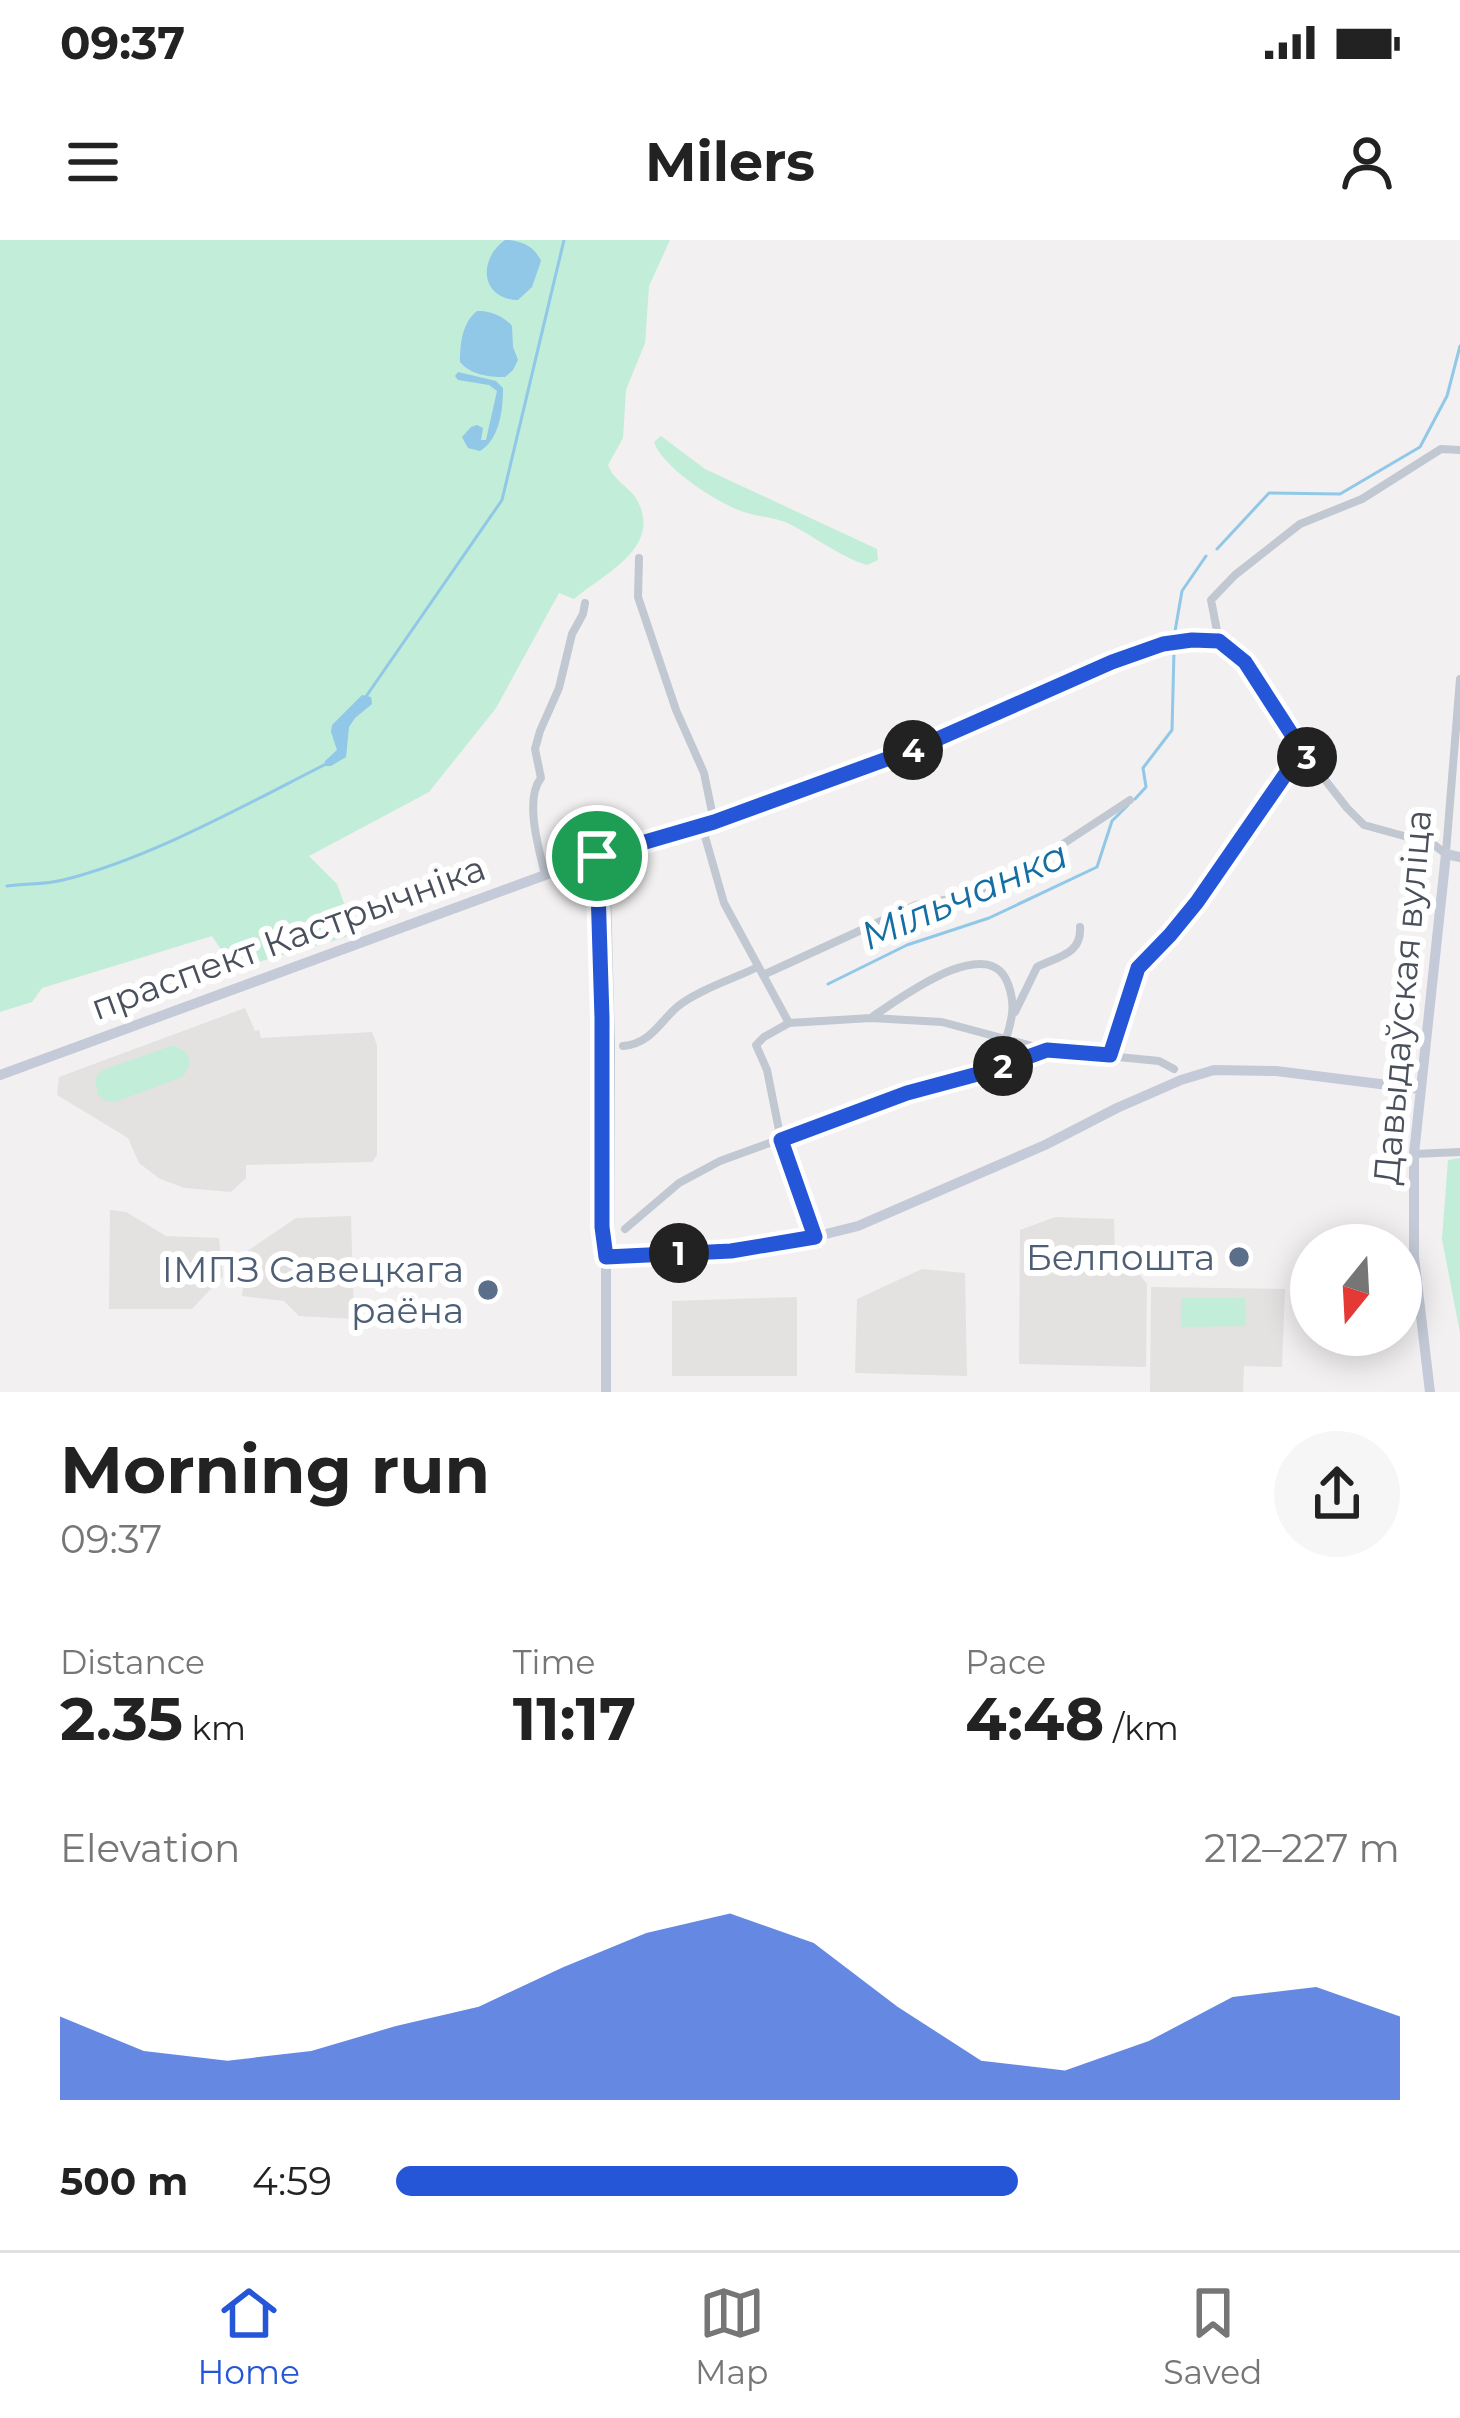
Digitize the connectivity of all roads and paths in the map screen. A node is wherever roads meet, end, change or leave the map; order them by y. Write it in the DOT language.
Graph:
graph roads {
  1 [pos="1460,450"];
  2 [pos="638,558"];
  3 [pos="585,603"];
  4 [pos="1219,641"];
  5 [pos="1460,679"];
  6 [pos="1307,758"];
  7 [pos="1130,800"];
  8 [pos="714,822"];
  9 [pos="702,826"];
  10 [pos="601,854"];
  11 [pos="1446,854"];
  12 [pos="1460,857"];
  13 [pos="545,874"];
  14 [pos="1080,927"];
  15 [pos="760,971"];
  16 [pos="1014,1013"];
  17 [pos="871,1018"];
  18 [pos="788,1023"];
  19 [pos="1006,1039"];
  20 [pos="623,1046"];
  21 [pos="1047,1050"];
  22 [pos="1110,1055"];
  23 [pos="1174,1070"];
  24 [pos="0,1075"];
  25 [pos="1420,1089"];
  26 [pos="781,1140"];
  27 [pos="1460,1152"];
  28 [pos="1414,1154"];
  29 [pos="625,1229"];
  30 [pos="815,1237"];
  31 [pos="606,1257"];
  32 [pos="606,1392"];
  33 [pos="1430,1392"];
  1 -- 4 [label="street"];
  2 -- 8 [label="street"];
  3 -- 13 [label="street"];
  4 -- 6 [label="street"];
  4 -- 8 [label="street"];
  5 -- 11 [label="street, Давыдаўская вуліца"];
  6 -- 11 [label="street"];
  6 -- 22 [label="street"];
  7 -- 15 [label="street"];
  8 -- 9 [label="street"];
  9 -- 10 [label="street"];
  9 -- 15 [label="street"];
  10 -- 13 [label="street, праспект Кастрычніка"];
  10 -- 31 [label="street"];
  11 -- 12 [label="street"];
  11 -- 25 [label="street, Давыдаўская вуліца"];
  13 -- 24 [label="street, праспект Кастрычніка"];
  14 -- 16 [label="street"];
  15 -- 18 [label="street"];
  15 -- 20 [label="street"];
  16 -- 17 [label="street"];
  16 -- 19 [label="street"];
  17 -- 18 [label="street"];
  17 -- 19 [label="street"];
  18 -- 26 [label="street"];
  19 -- 21 [label="street"];
  21 -- 22 [label="street"];
  21 -- 26 [label="street"];
  22 -- 23 [label="street"];
  25 -- 28 [label="street, Давыдаўская вуліца"];
  25 -- 30 [label="street"];
  26 -- 29 [label="street"];
  26 -- 30 [label="street"];
  27 -- 28 [label="street"];
  28 -- 33 [label="street, Давыдаўская вуліца"];
  30 -- 31 [label="street"];
  31 -- 32 [label="street"];
}
